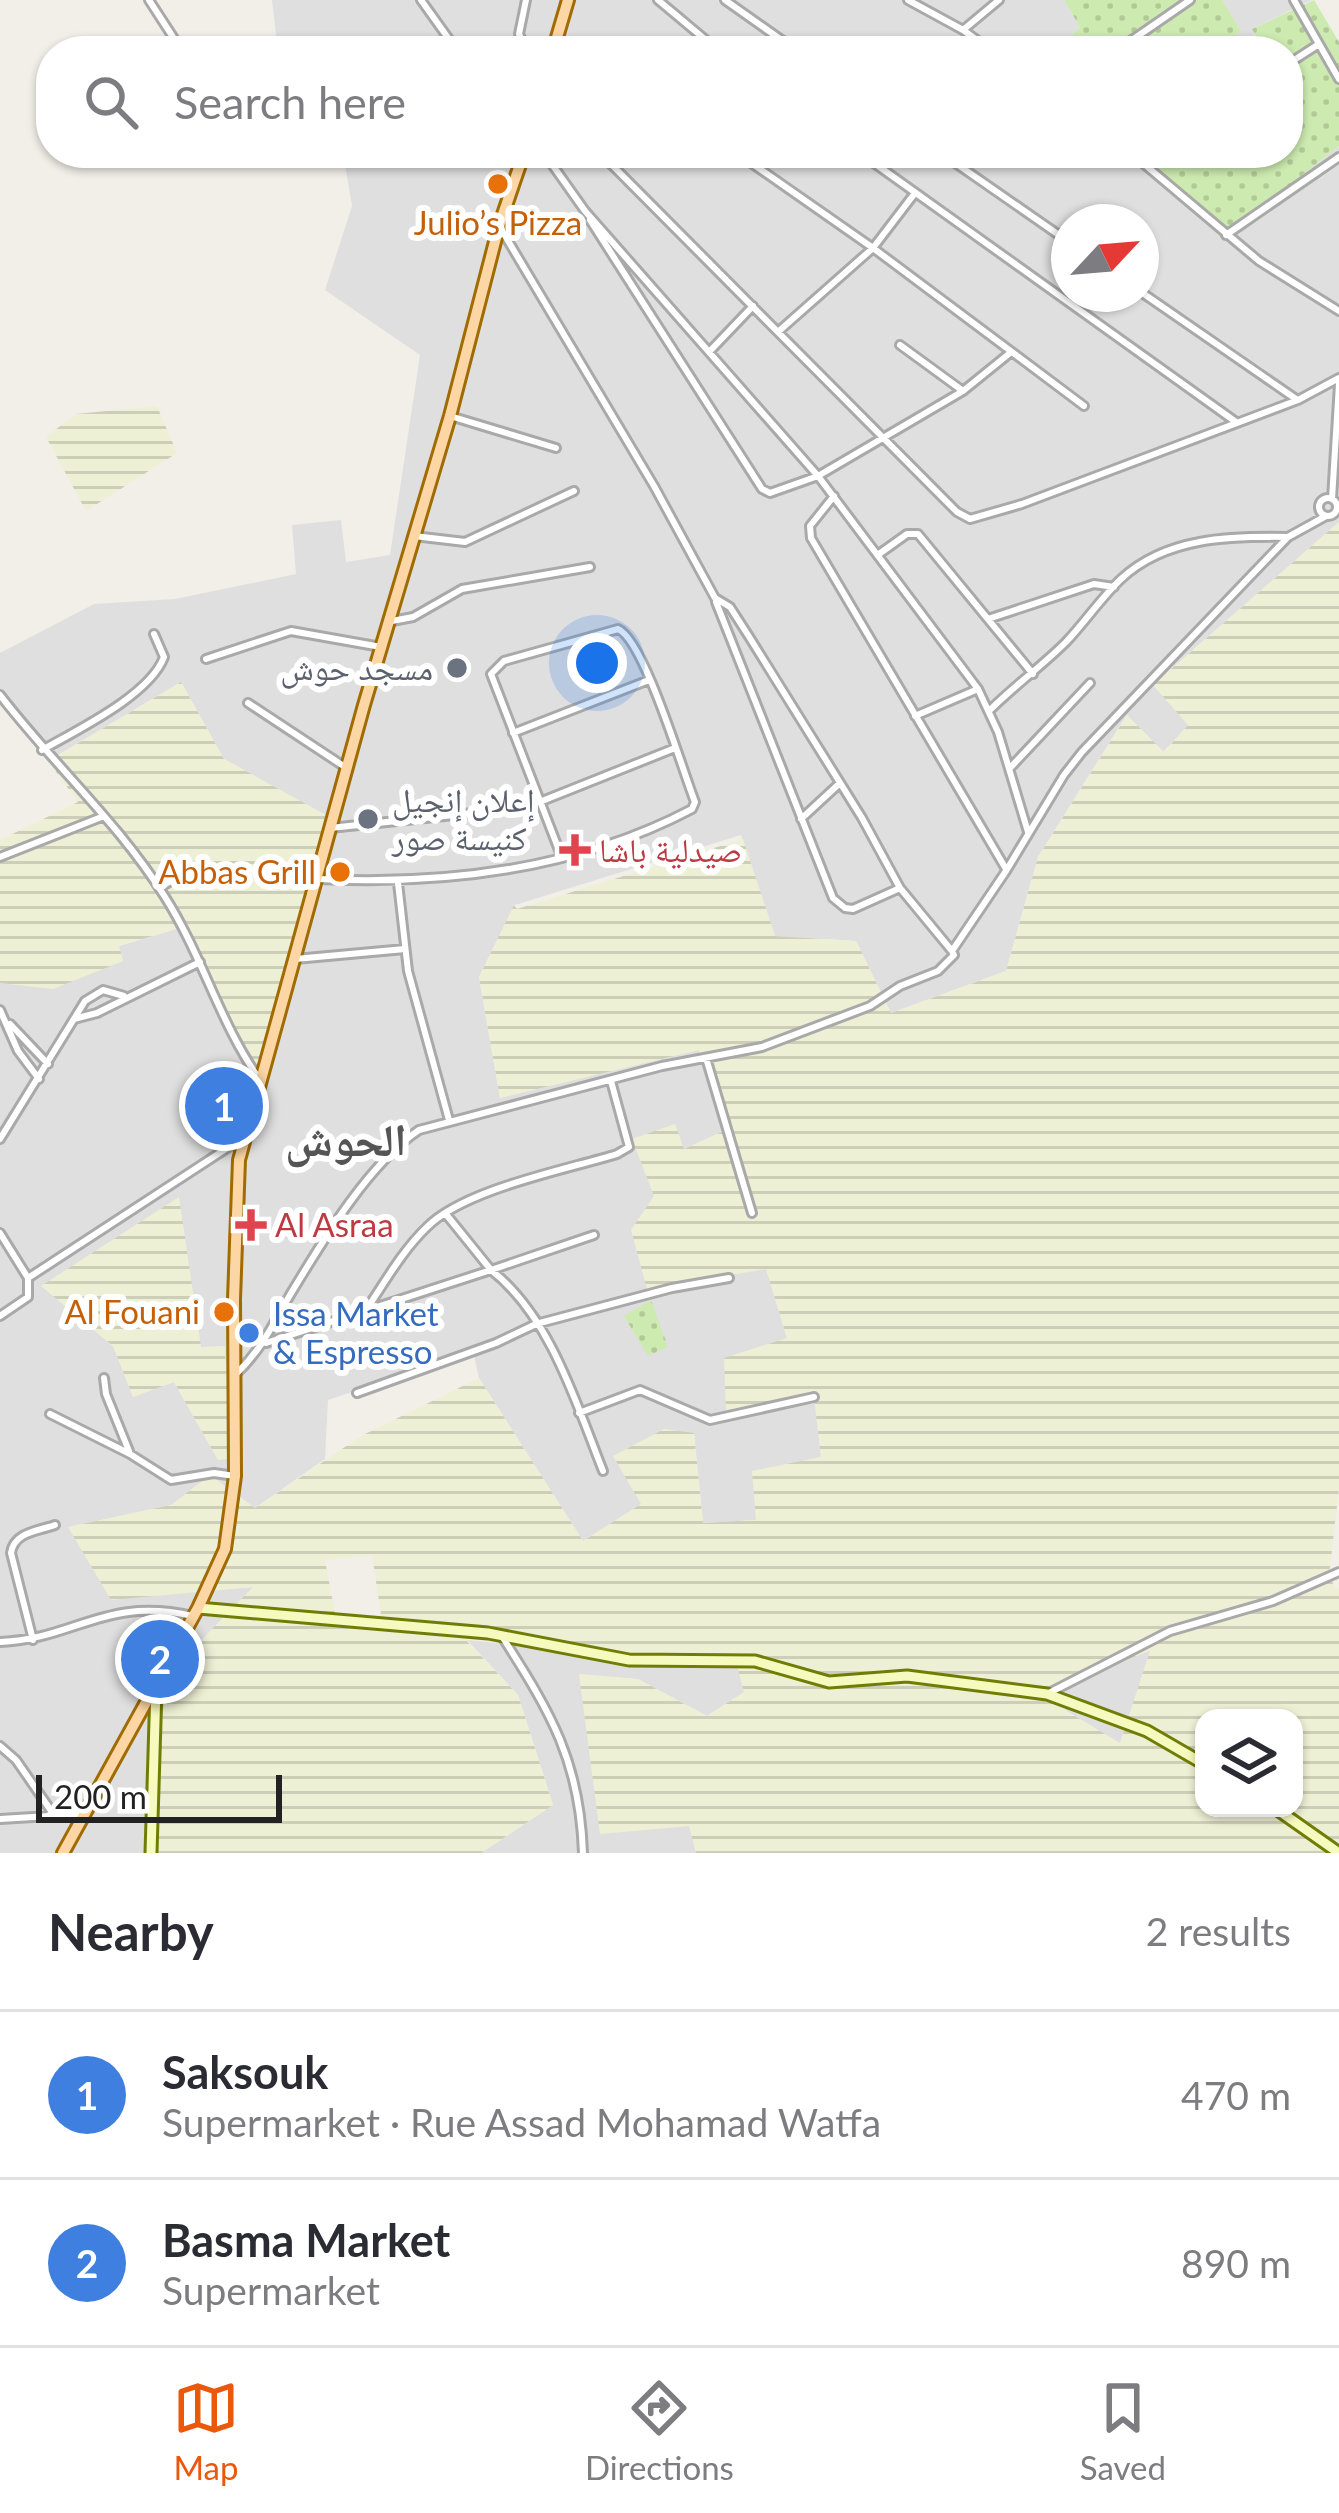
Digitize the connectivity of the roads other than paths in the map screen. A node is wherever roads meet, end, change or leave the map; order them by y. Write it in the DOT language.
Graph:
graph roads {
  1 [pos="149,0"];
  2 [pos="421,0"];
  3 [pos="526,0"];
  4 [pos="568,0"];
  5 [pos="658,0"];
  6 [pos="725,0"];
  7 [pos="908,0"];
  8 [pos="999,0"];
  9 [pos="1190,0"];
  10 [pos="1294,0"];
  11 [pos="964,30"];
  12 [pos="172,36"];
  13 [pos="445,36"];
  14 [pos="520,36"];
  15 [pos="557,36"];
  16 [pos="701,36"];
  17 [pos="776,36"];
  18 [pos="972,36"];
  19 [pos="1138,36"];
  20 [pos="1319,44"];
  21 [pos="1303,54"];
  22 [pos="1339,79"];
  23 [pos="1339,158"];
  24 [pos="519,168"];
  25 [pos="555,168"];
  26 [pos="614,168"];
  27 [pos="758,168"];
  28 [pos="881,168"];
  29 [pos="965,168"];
  30 [pos="1150,168"];
  31 [pos="915,193"];
  32 [pos="585,211"];
  33 [pos="499,226"];
  34 [pos="1051,229"];
  35 [pos="1226,235"];
  36 [pos="873,248"];
  37 [pos="657,295"];
  38 [pos="754,304"];
  39 [pos="1159,304"];
  40 [pos="644,307"];
  41 [pos="1339,311"];
  42 [pos="779,331"];
  43 [pos="900,345"];
  44 [pos="710,351"];
  45 [pos="1010,353"];
  46 [pos="1339,381"];
  47 [pos="963,391"];
  48 [pos="1298,400"];
  49 [pos="1084,406"];
  50 [pos="450,416"];
  51 [pos="1237,422"];
  52 [pos="883,436"];
  53 [pos="556,448"];
  54 [pos="818,476"];
  55 [pos="574,491"];
  56 [pos="834,496"];
  57 [pos="1332,499"];
  58 [pos="1319,507"];
  59 [pos="1338,507"];
  60 [pos="1326,516"];
  61 [pos="1301,528"];
  62 [pos="414,536"];
  63 [pos="1288,537"];
  64 [pos="879,554"];
  65 [pos="590,567"];
  66 [pos="1114,587"];
  67 [pos="715,598"];
  68 [pos="988,619"];
  69 [pos="388,622"];
  70 [pos="154,634"];
  71 [pos="748,635"];
  72 [pos="381,647"];
  73 [pos="736,652"];
  74 [pos="206,659"];
  75 [pos="1033,674"];
  76 [pos="649,680"];
  77 [pos="1090,683"];
  78 [pos="978,689"];
  79 [pos="0,695"];
  80 [pos="248,703"];
  81 [pos="990,711"];
  82 [pos="915,716"];
  83 [pos="513,733"];
  84 [pos="676,748"];
  85 [pos="42,750"];
  86 [pos="346,768"];
  87 [pos="1009,768"];
  88 [pos="840,784"];
  89 [pos="542,801"];
  90 [pos="104,816"];
  91 [pos="801,819"];
  92 [pos="330,828"];
  93 [pos="1028,833"];
  94 [pos="0,857"];
  95 [pos="562,858"];
  96 [pos="194,866"];
  97 [pos="1006,871"];
  98 [pos="315,879"];
  99 [pos="398,883"];
  100 [pos="159,888"];
  101 [pos="900,888"];
  102 [pos="405,949"];
  103 [pos="952,951"];
  104 [pos="293,959"];
  105 [pos="200,962"];
  106 [pos="124,997"];
  107 [pos="0,1010"];
  108 [pos="74,1019"];
  109 [pos="7,1022"];
  110 [pos="706,1058"];
  111 [pos="48,1064"];
  112 [pos="39,1080"];
  113 [pos="260,1080"];
  114 [pos="611,1081"];
  115 [pos="449,1120"];
  116 [pos="244,1137"];
  117 [pos="0,1139"];
  118 [pos="445,1213"];
  119 [pos="752,1213"];
  120 [pos="0,1233"];
  121 [pos="594,1235"];
  122 [pos="490,1270"];
  123 [pos="28,1278"];
  124 [pos="729,1278"];
  125 [pos="366,1310"];
  126 [pos="0,1316"];
  127 [pos="536,1324"];
  128 [pos="266,1343"];
  129 [pos="237,1372"];
  130 [pos="104,1378"];
  131 [pos="357,1393"];
  132 [pos="814,1397"];
  133 [pos="580,1413"];
  134 [pos="50,1414"];
  135 [pos="130,1454"];
  136 [pos="602,1471"];
  137 [pos="235,1476"];
  138 [pos="55,1525"];
  139 [pos="1339,1573"];
  140 [pos="195,1612"];
  141 [pos="502,1635"];
  142 [pos="33,1640"];
  143 [pos="0,1642"];
  144 [pos="156,1682"];
  145 [pos="1047,1694"];
  146 [pos="0,1746"];
  147 [pos="1195,1759"];
  148 [pos="83,1814"];
  149 [pos="54,1815"];
  150 [pos="1288,1817"];
  151 [pos="0,1819"];
  152 [pos="1339,1852"];
  153 [pos="63,1853"];
  154 [pos="151,1853"];
  155 [pos="583,1853"];
  1 -- 12 [label="street"];
  2 -- 13 [label="street"];
  3 -- 14 [label="street"];
  4 -- 15 [label="main road"];
  5 -- 16 [label="street"];
  6 -- 17 [label="street"];
  7 -- 11 [label="street"];
  8 -- 11 [label="street"];
  9 -- 19 [label="street"];
  10 -- 20 [label="street"];
  11 -- 18 [label="street"];
  20 -- 21 [label="street"];
  20 -- 22 [label="street"];
  23 -- 35 [label="street"];
  24 -- 33 [label="main road"];
  25 -- 32 [label="street"];
  26 -- 38 [label="street"];
  27 -- 36 [label="street"];
  28 -- 31 [label="street"];
  29 -- 34 [label="street"];
  30 -- 35 [label="street"];
  31 -- 36 [label="street"];
  31 -- 51 [label="street"];
  32 -- 37 [label="street"];
  32 -- 40 [label="street"];
  33 -- 50 [label="main road"];
  33 -- 67 [label="street"];
  35 -- 41 [label="street"];
  36 -- 42 [label="street"];
  36 -- 45 [label="street"];
  37 -- 40 [label="street"];
  37 -- 44 [label="street"];
  38 -- 42 [label="street"];
  38 -- 44 [label="street"];
  39 -- 48 [label="street"];
  40 -- 54 [label="street"];
  42 -- 52 [label="street"];
  43 -- 47 [label="street"];
  44 -- 54 [label="street"];
  45 -- 47 [label="street"];
  45 -- 49 [label="street"];
  46 -- 48 [label="street"];
  46 -- 57 [label="street"];
  47 -- 52 [label="street"];
  48 -- 51 [label="street"];
  50 -- 53 [label="street"];
  50 -- 62 [label="main road"];
  51 -- 52 [label="street"];
  52 -- 54 [label="street"];
  54 -- 56 [label="street"];
  55 -- 62 [label="street"];
  56 -- 64 [label="street"];
  56 -- 82 [label="street"];
  57 -- 58 [label="street"];
  57 -- 59 [label="street"];
  58 -- 60 [label="street"];
  58 -- 61 [label="street"];
  59 -- 60 [label="street"];
  60 -- 61 [label="street"];
  61 -- 63 [label="street"];
  62 -- 69 [label="main road"];
  63 -- 66 [label="street"];
  63 -- 93 [label="street"];
  64 -- 68 [label="street"];
  64 -- 78 [label="street"];
  65 -- 69 [label="street"];
  66 -- 68 [label="street"];
  66 -- 75 [label="street"];
  67 -- 71 [label="street"];
  67 -- 73 [label="street"];
  68 -- 75 [label="street"];
  69 -- 72 [label="main road"];
  70 -- 85 [label="street"];
  71 -- 73 [label="street"];
  71 -- 88 [label="street"];
  72 -- 74 [label="street"];
  72 -- 86 [label="main road"];
  73 -- 91 [label="street"];
  75 -- 81 [label="street"];
  76 -- 83 [label="street"];
  76 -- 83 [label="street"];
  76 -- 84 [label="street"];
  77 -- 87 [label="street"];
  78 -- 81 [label="street"];
  78 -- 82 [label="street"];
  79 -- 85 [label="street"];
  80 -- 86 [label="street"];
  81 -- 87 [label="street"];
  82 -- 97 [label="street"];
  83 -- 89 [label="street"];
  84 -- 89 [label="street"];
  84 -- 95 [label="street"];
  85 -- 90 [label="street"];
  86 -- 92 [label="main road"];
  87 -- 93 [label="street"];
  88 -- 91 [label="street"];
  88 -- 101 [label="street"];
  89 -- 92 [label="street"];
  89 -- 95 [label="street"];
  90 -- 94 [label="street"];
  90 -- 100 [label="street"];
  91 -- 101 [label="street"];
  92 -- 98 [label="main road"];
  93 -- 97 [label="street"];
  95 -- 99 [label="street"];
  96 -- 100 [label="street"];
  97 -- 103 [label="street"];
  98 -- 99 [label="street"];
  98 -- 104 [label="main road"];
  99 -- 102 [label="street"];
  100 -- 105 [label="street"];
  101 -- 103 [label="street"];
  102 -- 104 [label="street"];
  102 -- 115 [label="street"];
  103 -- 110 [label="street"];
  104 -- 113 [label="main road"];
  105 -- 106 [label="street"];
  105 -- 113 [label="street"];
  106 -- 108 [label="street"];
  106 -- 108 [label="street"];
  107 -- 109 [label="street"];
  108 -- 111 [label="street"];
  109 -- 111 [label="street"];
  109 -- 112 [label="street"];
  110 -- 114 [label="street"];
  110 -- 119 [label="street"];
  111 -- 112 [label="street"];
  112 -- 117 [label="street"];
  113 -- 116 [label="main road"];
  114 -- 115 [label="street"];
  114 -- 118 [label="street"];
  115 -- 128 [label="street"];
  116 -- 123 [label="street"];
  116 -- 129 [label="main road"];
  118 -- 122 [label="street"];
  118 -- 125 [label="street"];
  120 -- 123 [label="street"];
  121 -- 122 [label="street"];
  122 -- 125 [label="street"];
  122 -- 127 [label="street"];
  123 -- 126 [label="street"];
  124 -- 127 [label="street"];
  125 -- 128 [label="street"];
  127 -- 131 [label="street"];
  127 -- 133 [label="street"];
  128 -- 129 [label="street"];
  129 -- 137 [label="main road"];
  130 -- 135 [label="street"];
  132 -- 133 [label="street"];
  133 -- 136 [label="street"];
  134 -- 135 [label="street"];
  135 -- 137 [label="street"];
  137 -- 140 [label="main road"];
  138 -- 142 [label="street"];
  139 -- 145 [label="street"];
  140 -- 141 [label="street"];
  140 -- 142 [label="street"];
  140 -- 144 [label="main road"];
  141 -- 145 [label="street"];
  141 -- 155 [label="street"];
  142 -- 143 [label="street"];
  144 -- 148 [label="main road"];
  144 -- 154 [label="street"];
  145 -- 147 [label="street"];
  146 -- 149 [label="street"];
  148 -- 149 [label="street"];
  148 -- 153 [label="main road"];
  149 -- 151 [label="street"];
  150 -- 152 [label="street"];
}
